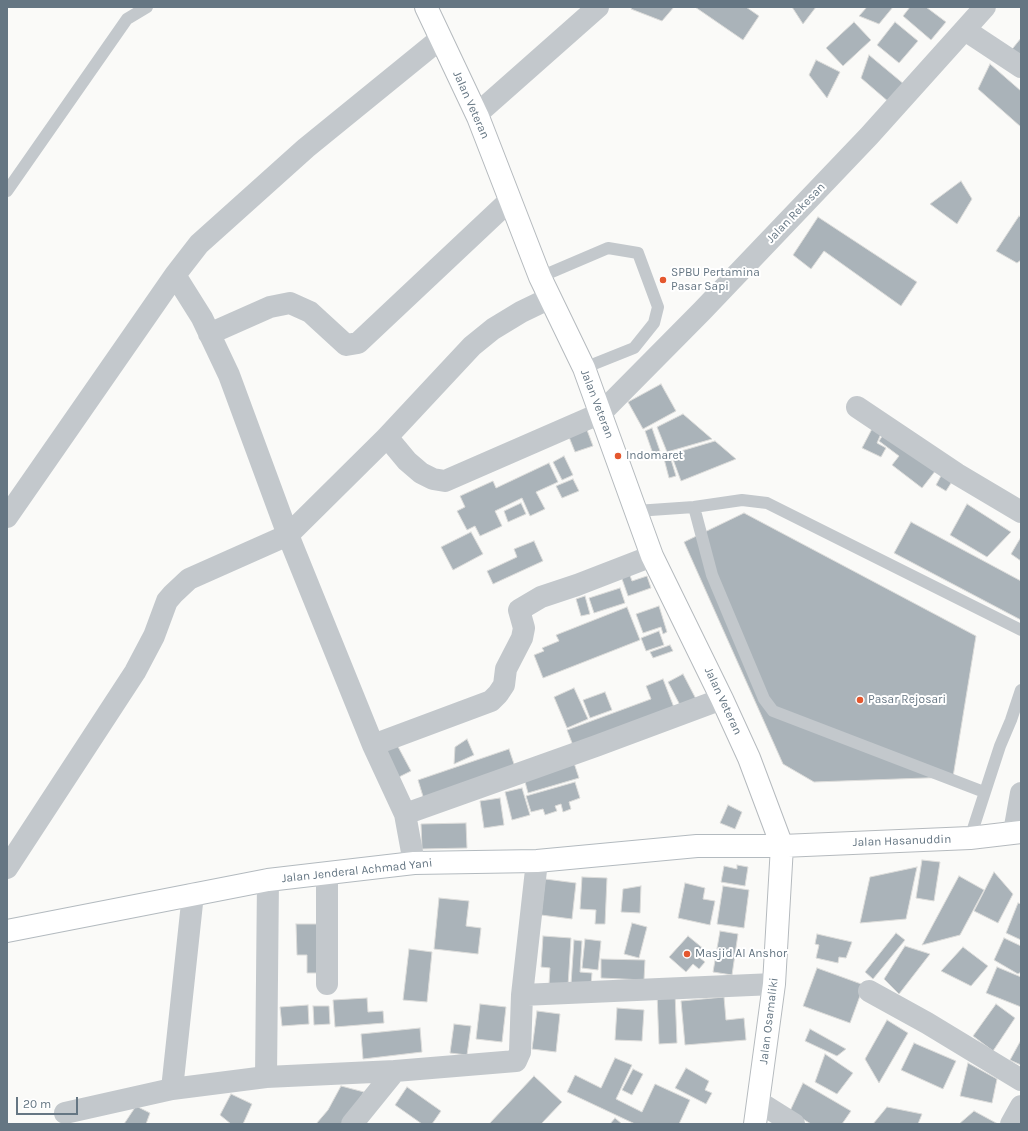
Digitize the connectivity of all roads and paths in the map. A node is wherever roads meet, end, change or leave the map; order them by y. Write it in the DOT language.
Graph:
graph roads {
  1 [pos="147,7"];
  2 [pos="426,7"];
  3 [pos="598,7"];
  4 [pos="982,8"];
  5 [pos="965,30"];
  6 [pos="440,39"];
  7 [pos="1021,67"];
  8 [pos="477,114"];
  9 [pos="7,191"];
  10 [pos="509,201"];
  11 [pos="175,275"];
  12 [pos="540,277"];
  13 [pos="550,298"];
  14 [pos="209,334"];
  15 [pos="584,368"];
  16 [pos="857,407"];
  17 [pos="601,413"];
  18 [pos="388,437"];
  19 [pos="694,507"];
  20 [pos="636,511"];
  21 [pos="1021,512"];
  22 [pos="7,516"];
  23 [pos="288,535"];
  24 [pos="652,556"];
  25 [pos="1021,630"];
  26 [pos="1021,690"];
  27 [pos="722,699"];
  28 [pos="373,745"];
  29 [pos="984,792"];
  30 [pos="1021,793"];
  31 [pos="405,814"];
  32 [pos="1018,832"];
  33 [pos="970,838"];
  34 [pos="782,846"];
  35 [pos="537,861"];
  36 [pos="414,863"];
  37 [pos="7,868"];
  38 [pos="327,875"];
  39 [pos="268,880"];
  40 [pos="193,894"];
  41 [pos="7,930"];
  42 [pos="327,984"];
  43 [pos="774,984"];
  44 [pos="869,991"];
  45 [pos="522,995"];
  46 [pos="395,1072"];
  47 [pos="266,1077"];
  48 [pos="1021,1080"];
  49 [pos="172,1089"];
  50 [pos="759,1102"];
  51 [pos="1021,1106"];
  52 [pos="65,1113"];
  53 [pos="352,1124"];
  54 [pos="755,1124"];
  55 [pos="794,1124"];
  56 [pos="1011,1124"];
  1 -- 9 [label="lane"];
  2 -- 6 [label="main road, Jalan Veteran"];
  3 -- 8 [label="street"];
  4 -- 5 [label="street, Jalan Rekesan"];
  5 -- 7 [label="street"];
  5 -- 17 [label="street, Jalan Rekesan"];
  6 -- 8 [label="main road, Jalan Veteran"];
  6 -- 11 [label="street"];
  8 -- 10 [label="main road, Jalan Veteran"];
  10 -- 12 [label="main road, Jalan Veteran"];
  10 -- 14 [label="street"];
  11 -- 14 [label="street"];
  11 -- 22 [label="street"];
  12 -- 13 [label="main road, Jalan Veteran"];
  12 -- 15 [label="lane"];
  13 -- 15 [label="main road, Jalan Veteran"];
  13 -- 18 [label="street"];
  14 -- 23 [label="street"];
  15 -- 17 [label="main road, Jalan Veteran"];
  16 -- 21 [label="street"];
  17 -- 18 [label="street"];
  17 -- 20 [label="main road, Jalan Veteran"];
  18 -- 23 [label="street"];
  19 -- 20 [label="lane"];
  19 -- 25 [label="lane"];
  19 -- 29 [label="lane"];
  20 -- 24 [label="main road, Jalan Veteran"];
  23 -- 28 [label="street"];
  23 -- 37 [label="street"];
  24 -- 27 [label="main road, Jalan Veteran"];
  24 -- 28 [label="street"];
  26 -- 29 [label="lane"];
  27 -- 31 [label="street"];
  27 -- 34 [label="main road, Jalan Veteran"];
  28 -- 31 [label="street"];
  29 -- 33 [label="lane"];
  30 -- 32 [label="street"];
  31 -- 36 [label="street"];
  32 -- 33 [label="main road, Jalan Hasanuddin"];
  33 -- 34 [label="main road, Jalan Hasanuddin"];
  34 -- 35 [label="main road, Jalan Jenderal Achmad Yani"];
  34 -- 43 [label="main road, Jalan Osamaliki"];
  35 -- 36 [label="main road, Jalan Jenderal Achmad Yani"];
  35 -- 45 [label="street"];
  36 -- 38 [label="main road, Jalan Jenderal Achmad Yani"];
  38 -- 39 [label="main road, Jalan Jenderal Achmad Yani"];
  38 -- 42 [label="street"];
  39 -- 40 [label="main road, Jalan Jenderal Achmad Yani"];
  39 -- 47 [label="street"];
  40 -- 41 [label="main road, Jalan Jenderal Achmad Yani"];
  40 -- 49 [label="street"];
  43 -- 45 [label="street"];
  43 -- 50 [label="main road, Jalan Osamaliki"];
  44 -- 48 [label="street"];
  45 -- 46 [label="street"];
  46 -- 47 [label="street"];
  46 -- 53 [label="street"];
  47 -- 49 [label="street"];
  49 -- 52 [label="street"];
  50 -- 54 [label="main road, Jalan Osamaliki"];
  50 -- 55 [label="street"];
  51 -- 56 [label="street"];
}
